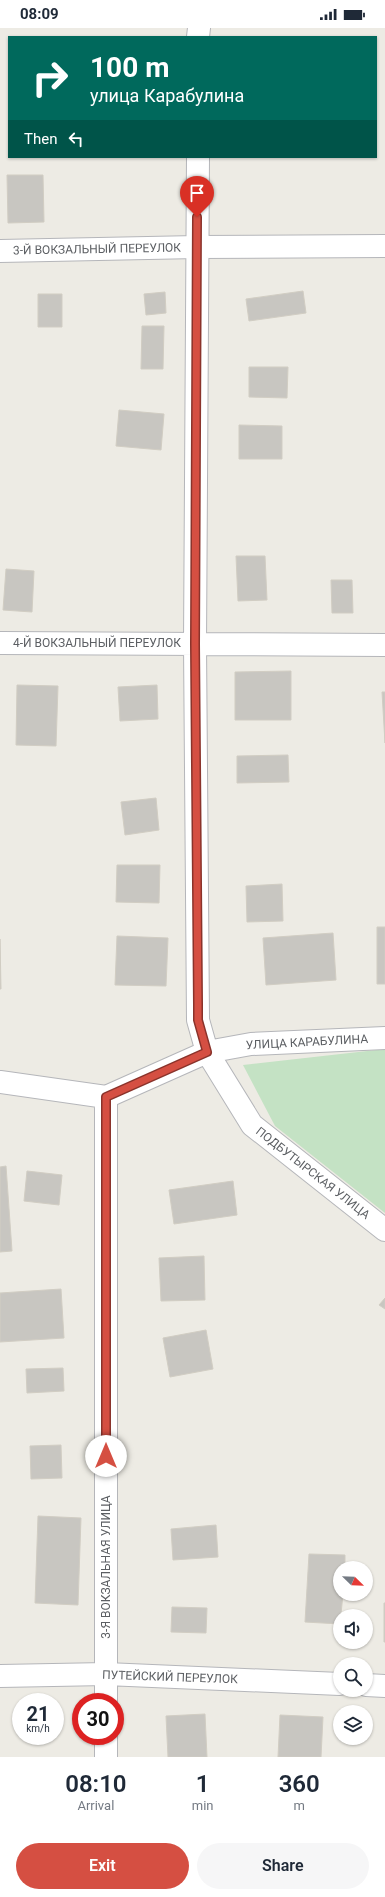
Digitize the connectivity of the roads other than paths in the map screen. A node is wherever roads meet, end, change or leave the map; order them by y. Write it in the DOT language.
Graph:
graph roads {
  1 [pos="198,158"];
  2 [pos="385,246"];
  3 [pos="197,247"];
  4 [pos="0,251"];
  5 [pos="0,643"];
  6 [pos="195,644"];
  7 [pos="385,645"];
  8 [pos="385,1038"];
  9 [pos="207,1052"];
  10 [pos="0,1082"];
  11 [pos="106,1097"];
  12 [pos="385,1230"];
  13 [pos="106,1674"];
  14 [pos="0,1676"];
  15 [pos="333,1684"];
  16 [pos="373,1686"];
  17 [pos="385,1686"];
  18 [pos="106,1693"];
  19 [pos="106,1745"];
  20 [pos="106,1757"];
  1 -- 3 [label="street"];
  2 -- 3 [label="street, 3-Й ВОКЗАЛЬНЫЙ ПЕРЕУЛОК"];
  3 -- 4 [label="street, 3-Й ВОКЗАЛЬНЫЙ ПЕРЕУЛОК"];
  3 -- 6 [label="street"];
  5 -- 6 [label="street, 4-Й ВОКЗАЛЬНЫЙ ПЕРЕУЛОК"];
  6 -- 7 [label="street, 4-Й ВОКЗАЛЬНЫЙ ПЕРЕУЛОК"];
  6 -- 9 [label="street"];
  8 -- 9 [label="street, УЛИЦА КАРАБУЛИНА"];
  9 -- 11 [label="street, УЛИЦА КАРАБУЛИНА"];
  9 -- 12 [label="street, ПОДБУТЫРСКАЯ УЛИЦА"];
  10 -- 11 [label="street"];
  11 -- 13 [label="street, 3-Я ВОКЗАЛЬНАЯ УЛИЦА"];
  13 -- 14 [label="street, ПУТЕЙСКИЙ ПЕРЕУЛОК"];
  13 -- 15 [label="street, ПУТЕЙСКИЙ ПЕРЕУЛОК"];
  13 -- 18 [label="street, 3-Я ВОКЗАЛЬНАЯ УЛИЦА"];
  16 -- 17 [label="street"];
  19 -- 20 [label="street"];
}
